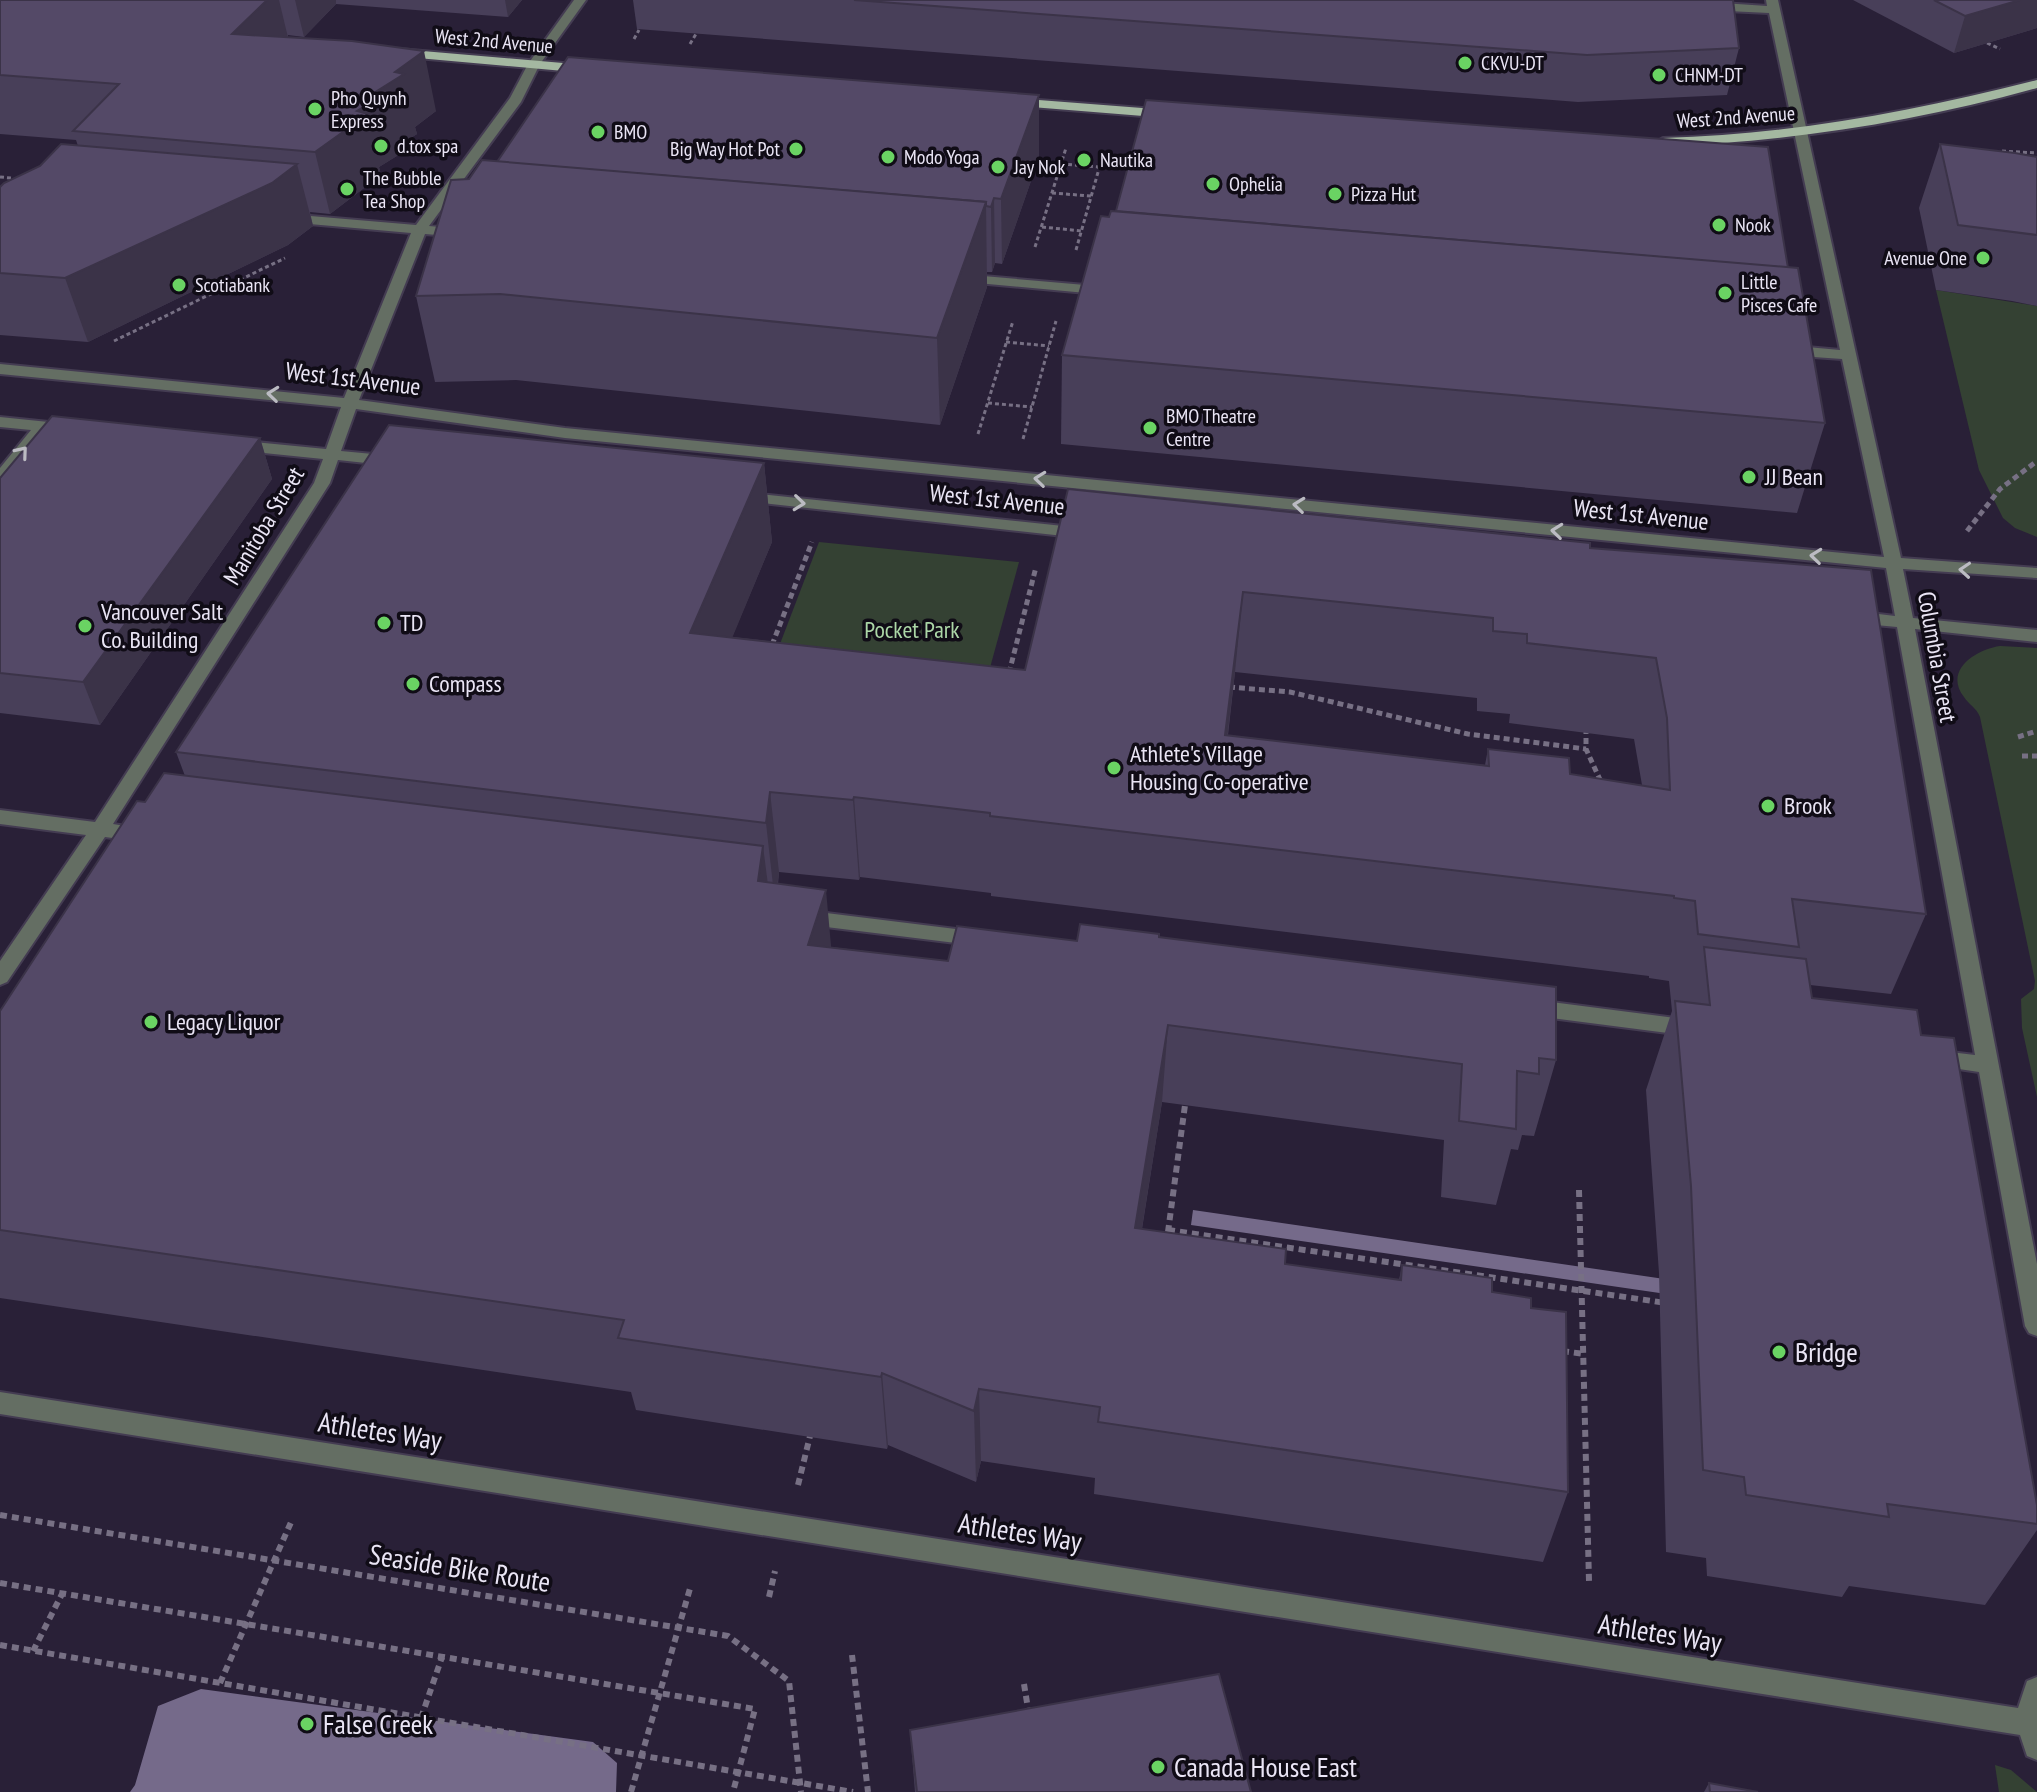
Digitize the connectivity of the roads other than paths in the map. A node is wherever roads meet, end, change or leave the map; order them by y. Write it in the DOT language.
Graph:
graph roads {
  1 [pos="580,0"];
  2 [pos="1687,4"];
  3 [pos="1773,5"];
  4 [pos="381,52"];
  5 [pos="534,64"];
  6 [pos="600,70"];
  7 [pos="2037,84"];
  8 [pos="997,101"];
  9 [pos="1182,115"];
  10 [pos="1803,133"];
  11 [pos="1651,142"];
  12 [pos="274,216"];
  13 [pos="420,229"];
  14 [pos="477,235"];
  15 [pos="946,277"];
  16 [pos="1129,293"];
  17 [pos="1774,349"];
  18 [pos="1850,355"];
  19 [pos="0,369"];
  20 [pos="350,403"];
  21 [pos="0,422"];
  22 [pos="43,426"];
  23 [pos="89,431"];
  24 [pos="211,443"];
  25 [pos="331,455"];
  26 [pos="406,462"];
  27 [pos="0,478"];
  28 [pos="723,495"];
  29 [pos="1102,535"];
  30 [pos="1894,564"];
  31 [pos="2037,573"];
  32 [pos="1834,615"];
  33 [pos="1905,623"];
  34 [pos="2037,636"];
  35 [pos="0,817"];
  36 [pos="99,829"];
  37 [pos="167,838"];
  38 [pos="787,915"];
  39 [pos="1002,942"];
  40 [pos="0,977"];
  41 [pos="1514,1006"];
  42 [pos="1714,1031"];
  43 [pos="1909,1055"];
  44 [pos="1987,1065"];
  45 [pos="2037,1326"];
  46 [pos="0,1403"];
  47 [pos="2037,1690"];
  48 [pos="2033,1734"];
  1 -- 5 [label="street, Manitoba Street"];
  2 -- 3 [label="street"];
  3 -- 10 [label="street, Columbia Street"];
  4 -- 5 [label="main road, West 2nd Avenue"];
  5 -- 6 [label="main road, West 2nd Avenue"];
  5 -- 13 [label="street, Manitoba Street"];
  7 -- 10 [label="main road, West 2nd Avenue"];
  8 -- 9 [label="main road"];
  10 -- 11 [label="main road, West 2nd Avenue"];
  10 -- 18 [label="street, Columbia Street"];
  12 -- 13 [label="street"];
  13 -- 14 [label="street"];
  13 -- 20 [label="street, Manitoba Street"];
  15 -- 16 [label="street"];
  17 -- 18 [label="street"];
  18 -- 30 [label="street, Columbia Street"];
  20 -- 19 [label="street, West 1st Avenue, one-way"];
  20 -- 25 [label="street, Manitoba Street"];
  30 -- 20 [label="street, West 1st Avenue, one-way"];
  21 -- 22 [label="street"];
  22 -- 23 [label="street"];
  27 -- 22 [label="street, one-way"];
  24 -- 25 [label="street"];
  25 -- 26 [label="street"];
  25 -- 36 [label="street, Manitoba Street"];
  28 -- 29 [label="street, West 1st Avenue, one-way"];
  31 -- 30 [label="street, West 1st Avenue, one-way"];
  30 -- 33 [label="street, Columbia Street"];
  32 -- 33 [label="street"];
  33 -- 34 [label="street"];
  33 -- 44 [label="street, Columbia Street"];
  35 -- 36 [label="street"];
  36 -- 37 [label="street"];
  36 -- 40 [label="street, Manitoba Street"];
  38 -- 39 [label="street"];
  41 -- 42 [label="street"];
  43 -- 44 [label="street"];
  44 -- 45 [label="street, Columbia Street"];
  46 -- 48 [label="street, Athletes Way"];
  47 -- 48 [label="street"];
}
